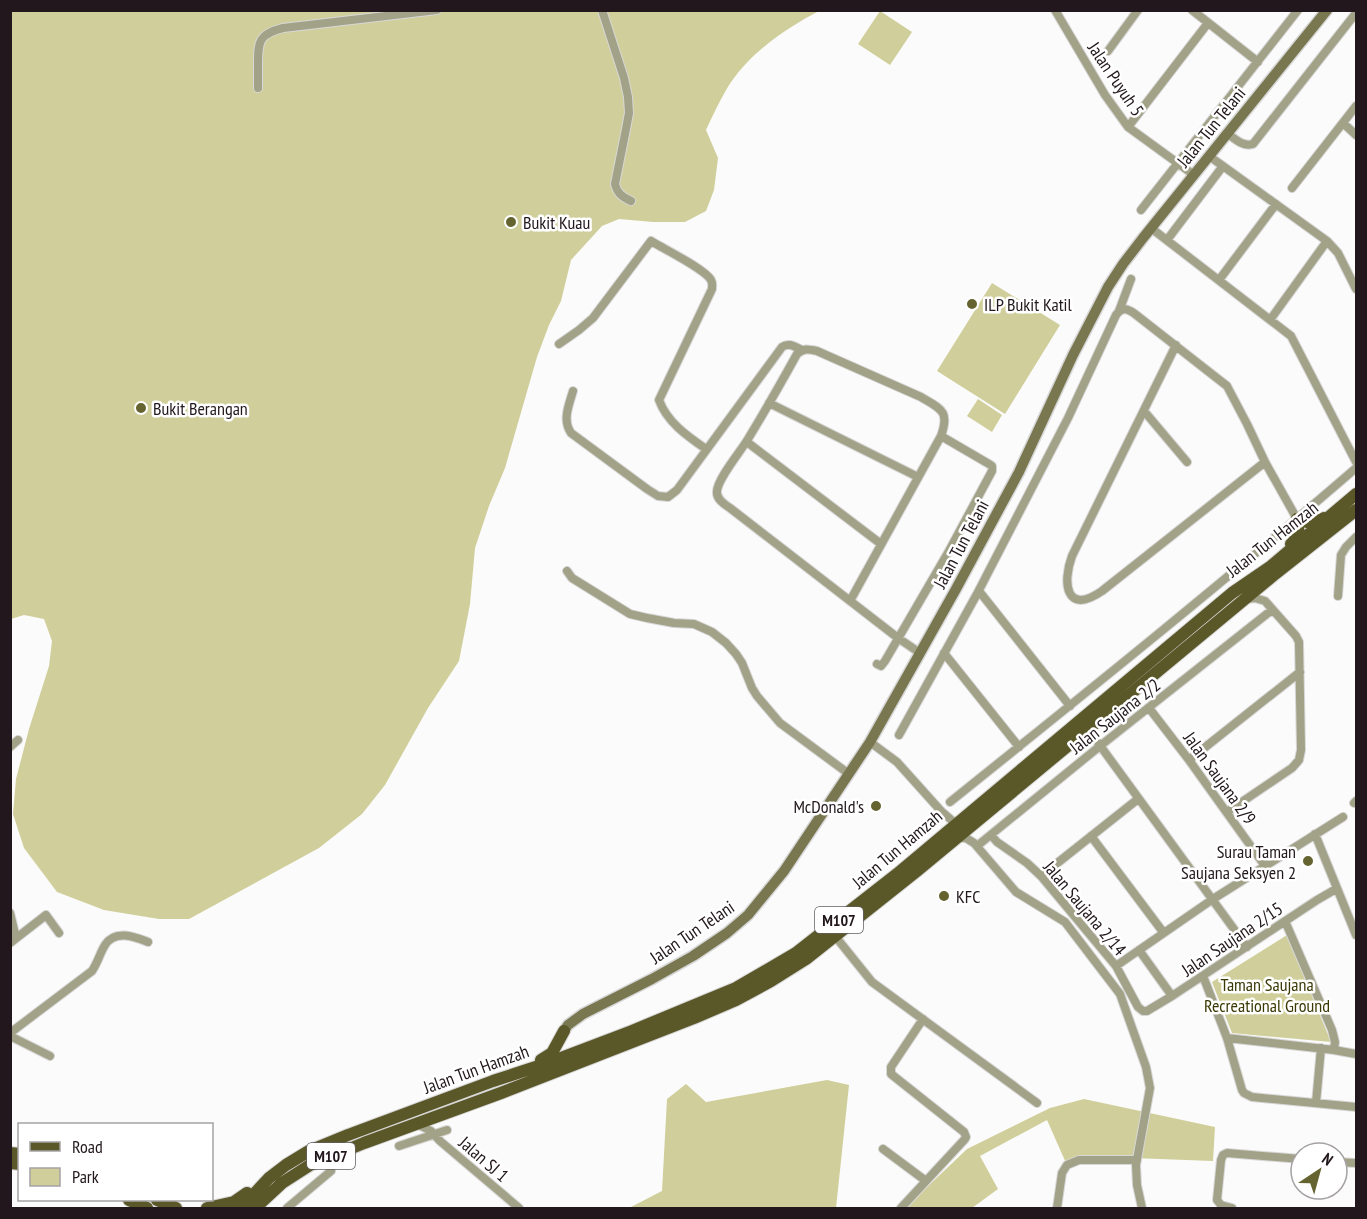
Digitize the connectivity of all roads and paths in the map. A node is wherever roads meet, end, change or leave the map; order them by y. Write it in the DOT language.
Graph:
graph roads {
  1 [pos="437,10"];
  2 [pos="602,10"];
  3 [pos="1055,10"];
  4 [pos="1138,10"];
  5 [pos="1192,10"];
  6 [pos="1298,10"];
  7 [pos="1327,10"];
  8 [pos="1356,14"];
  9 [pos="1208,23"];
  10 [pos="1108,51"];
  11 [pos="1258,62"];
  12 [pos="258,88"];
  13 [pos="1356,106"];
  14 [pos="1343,123"];
  15 [pos="1128,127"];
  16 [pos="1227,134"];
  17 [pos="1356,135"];
  18 [pos="1209,156"];
  19 [pos="1178,163"];
  20 [pos="1223,166"];
  21 [pos="1194,175"];
  22 [pos="1292,188"];
  23 [pos="631,201"];
  24 [pos="1276,204"];
  25 [pos="1141,210"];
  26 [pos="1151,228"];
  27 [pos="1167,240"];
  28 [pos="1327,241"];
  29 [pos="1131,279"];
  30 [pos="1219,280"];
  31 [pos="1356,290"];
  32 [pos="1119,311"];
  33 [pos="1270,320"];
  34 [pos="559,344"];
  35 [pos="1176,345"];
  36 [pos="802,350"];
  37 [pos="573,391"];
  38 [pos="769,403"];
  39 [pos="1144,411"];
  40 [pos="941,436"];
  41 [pos="747,442"];
  42 [pos="706,449"];
  43 [pos="1187,462"];
  44 [pos="1265,462"];
  45 [pos="1356,462"];
  46 [pos="1356,468"];
  47 [pos="918,477"];
  48 [pos="1356,494"];
  49 [pos="1356,511"];
  50 [pos="1297,519"];
  51 [pos="1356,537"];
  52 [pos="881,544"];
  53 [pos="567,572"];
  54 [pos="1268,580"];
  55 [pos="979,591"];
  56 [pos="1232,593"];
  57 [pos="1338,596"];
  58 [pos="1245,599"];
  59 [pos="850,601"];
  60 [pos="1265,601"];
  61 [pos="1272,610"];
  62 [pos="898,638"];
  63 [pos="920,653"];
  64 [pos="944,654"];
  65 [pos="877,664"];
  66 [pos="1300,672"];
  67 [pos="1070,706"];
  68 [pos="1149,708"];
  69 [pos="1098,721"];
  70 [pos="899,735"];
  71 [pos="1077,738"];
  72 [pos="18,740"];
  73 [pos="870,742"];
  74 [pos="1098,743"];
  75 [pos="10,747"];
  76 [pos="1019,747"];
  77 [pos="1189,760"];
  78 [pos="849,774"];
  79 [pos="1138,799"];
  80 [pos="950,802"];
  81 [pos="1227,812"];
  82 [pos="1343,817"];
  83 [pos="975,822"];
  84 [pos="956,824"];
  85 [pos="1315,834"];
  86 [pos="991,835"];
  87 [pos="1091,836"];
  88 [pos="956,838"];
  89 [pos="976,844"];
  90 [pos="1265,866"];
  91 [pos="1041,876"];
  92 [pos="1336,889"];
  93 [pos="1213,899"];
  94 [pos="10,914"];
  95 [pos="1285,921"];
  96 [pos="59,933"];
  97 [pos="1163,933"];
  98 [pos="1356,935"];
  99 [pos="835,936"];
  100 [pos="13,941"];
  101 [pos="148,942"];
  102 [pos="1247,947"];
  103 [pos="1139,950"];
  104 [pos="1116,966"];
  105 [pos="1203,976"];
  106 [pos="1172,996"];
  107 [pos="1141,1009"];
  108 [pos="923,1019"];
  109 [pos="1129,1019"];
  110 [pos="564,1031"];
  111 [pos="632,1031"];
  112 [pos="10,1035"];
  113 [pos="1227,1038"];
  114 [pos="1321,1048"];
  115 [pos="1334,1050"];
  116 [pos="1356,1054"];
  117 [pos="51,1056"];
  118 [pos="493,1081"];
  119 [pos="1037,1103"];
  120 [pos="1316,1103"];
  121 [pos="1356,1107"];
  122 [pos="436,1117"];
  123 [pos="417,1124"];
  124 [pos="447,1130"];
  125 [pos="432,1133"];
  126 [pos="399,1146"];
  127 [pos="883,1149"];
  128 [pos="1289,1158"];
  129 [pos="1137,1160"];
  130 [pos="286,1165"];
  131 [pos="331,1171"];
  132 [pos="926,1181"];
  133 [pos="159,1201"];
  134 [pos="174,1209"];
  135 [pos="207,1209"];
  136 [pos="241,1209"];
  137 [pos="257,1209"];
  138 [pos="287,1209"];
  139 [pos="519,1209"];
  140 [pos="901,1209"];
  141 [pos="1057,1209"];
  142 [pos="1142,1209"];
  143 [pos="1232,1209"];
  1 -- 12 [label="street"];
  2 -- 23 [label="street"];
  3 -- 15 [label="street, Jalan Puyuh 5"];
  4 -- 10 [label="street"];
  5 -- 9 [label="street"];
  6 -- 11 [label="street"];
  7 -- 16 [label="street, Jalan Tun Telani"];
  8 -- 16 [label="street"];
  9 -- 11 [label="street"];
  9 -- 15 [label="street"];
  11 -- 19 [label="street"];
  13 -- 14 [label="street"];
  14 -- 17 [label="street"];
  14 -- 22 [label="street"];
  15 -- 19 [label="street, Jalan Puyuh 5"];
  16 -- 18 [label="street, Jalan Tun Telani"];
  18 -- 20 [label="street"];
  18 -- 21 [label="street, Jalan Tun Telani"];
  19 -- 21 [label="street, Jalan Puyuh 5"];
  19 -- 25 [label="street"];
  20 -- 24 [label="street"];
  20 -- 27 [label="street"];
  21 -- 26 [label="street, Jalan Tun Telani"];
  24 -- 28 [label="street"];
  24 -- 30 [label="street"];
  26 -- 27 [label="street"];
  26 -- 63 [label="street, Jalan Tun Telani"];
  27 -- 30 [label="street"];
  28 -- 31 [label="street"];
  28 -- 33 [label="street"];
  29 -- 32 [label="street"];
  30 -- 33 [label="street"];
  32 -- 35 [label="street"];
  32 -- 55 [label="street"];
  33 -- 45 [label="street"];
  34 -- 42 [label="street"];
  35 -- 39 [label="street"];
  35 -- 44 [label="street"];
  36 -- 38 [label="street"];
  36 -- 40 [label="street"];
  36 -- 42 [label="street"];
  37 -- 42 [label="street"];
  38 -- 41 [label="street"];
  38 -- 47 [label="street"];
  39 -- 43 [label="street"];
  39 -- 44 [label="street"];
  40 -- 47 [label="street"];
  40 -- 62 [label="street"];
  41 -- 52 [label="street"];
  41 -- 59 [label="street"];
  44 -- 50 [label="street"];
  46 -- 50 [label="street"];
  47 -- 52 [label="street"];
  48 -- 50 [label="main road"];
  48 -- 56 [label="main road, Jalan Tun Hamzah / M107"];
  49 -- 54 [label="main road, Jalan Tun Hamzah / M107"];
  50 -- 56 [label="main road"];
  50 -- 67 [label="street"];
  51 -- 57 [label="street"];
  52 -- 59 [label="street"];
  53 -- 78 [label="street"];
  54 -- 58 [label="main road, Jalan Tun Hamzah / M107"];
  54 -- 60 [label="street"];
  55 -- 64 [label="street"];
  55 -- 67 [label="street"];
  56 -- 84 [label="main road, Jalan Tun Hamzah / M107"];
  58 -- 60 [label="street"];
  58 -- 69 [label="main road, Jalan Tun Hamzah / M107"];
  59 -- 62 [label="street"];
  60 -- 61 [label="street"];
  61 -- 66 [label="street"];
  61 -- 68 [label="street, Jalan Saujana 2/2"];
  62 -- 63 [label="street"];
  62 -- 65 [label="street"];
  63 -- 73 [label="street, Jalan Tun Telani"];
  64 -- 70 [label="street"];
  64 -- 76 [label="street"];
  66 -- 77 [label="street"];
  66 -- 81 [label="street"];
  67 -- 76 [label="street"];
  68 -- 74 [label="street, Jalan Saujana 2/2"];
  68 -- 77 [label="street, Jalan Saujana 2/9"];
  69 -- 71 [label="main road, Jalan Tun Hamzah / M107"];
  69 -- 74 [label="street"];
  71 -- 74 [label="street"];
  71 -- 83 [label="main road, Jalan Tun Hamzah / M107"];
  72 -- 75 [label="street"];
  73 -- 78 [label="street, Jalan Tun Telani"];
  73 -- 84 [label="street"];
  74 -- 79 [label="street"];
  74 -- 86 [label="street, Jalan Saujana 2/2"];
  76 -- 80 [label="street"];
  77 -- 81 [label="street, Jalan Saujana 2/9"];
  78 -- 110 [label="street, Jalan Tun Telani"];
  79 -- 87 [label="street"];
  79 -- 93 [label="street"];
  81 -- 90 [label="street, Jalan Saujana 2/9"];
  82 -- 85 [label="street"];
  83 -- 88 [label="main road, Jalan Tun Hamzah / M107"];
  83 -- 89 [label="street"];
  84 -- 111 [label="main road, Jalan Tun Hamzah / M107"];
  85 -- 90 [label="street"];
  85 -- 92 [label="street"];
  86 -- 89 [label="street, Jalan Saujana 2/2"];
  86 -- 91 [label="street, Jalan Saujana 2/14"];
  87 -- 91 [label="street"];
  87 -- 97 [label="street"];
  88 -- 89 [label="street"];
  88 -- 99 [label="main road, Jalan Tun Hamzah / M107"];
  89 -- 109 [label="street"];
  90 -- 93 [label="street"];
  91 -- 104 [label="street, Jalan Saujana 2/14"];
  92 -- 95 [label="street, Jalan Saujana 2/15"];
  92 -- 98 [label="street"];
  93 -- 97 [label="street"];
  93 -- 102 [label="street"];
  94 -- 100 [label="street"];
  95 -- 102 [label="street, Jalan Saujana 2/15"];
  95 -- 115 [label="street"];
  96 -- 100 [label="street"];
  97 -- 103 [label="street"];
  99 -- 108 [label="street"];
  99 -- 122 [label="main road, Jalan Tun Hamzah / M107"];
  101 -- 112 [label="street"];
  102 -- 105 [label="street, Jalan Saujana 2/15"];
  103 -- 104 [label="street"];
  103 -- 106 [label="street"];
  104 -- 107 [label="street, Jalan Saujana 2/14"];
  105 -- 106 [label="street, Jalan Saujana 2/15"];
  105 -- 113 [label="street"];
  106 -- 107 [label="street, Jalan Saujana 2/15"];
  107 -- 109 [label="street"];
  108 -- 119 [label="street"];
  108 -- 132 [label="street"];
  109 -- 129 [label="street"];
  110 -- 111 [label="main road"];
  110 -- 118 [label="main road"];
  111 -- 118 [label="main road, Jalan Tun Hamzah / M107"];
  112 -- 117 [label="street"];
  113 -- 114 [label="street"];
  113 -- 120 [label="street"];
  114 -- 115 [label="street"];
  114 -- 120 [label="street"];
  115 -- 116 [label="street"];
  118 -- 130 [label="main road, Jalan Tun Hamzah / M107"];
  120 -- 121 [label="street"];
  122 -- 123 [label="main road, Jalan Tun Hamzah / M107"];
  122 -- 125 [label="street"];
  123 -- 125 [label="street, Jalan SJ 1"];
  123 -- 137 [label="main road, Jalan Tun Hamzah / M107"];
  124 -- 125 [label="street"];
  125 -- 126 [label="street"];
  125 -- 139 [label="street, Jalan SJ 1"];
  127 -- 132 [label="street"];
  128 -- 143 [label="street"];
  129 -- 141 [label="street"];
  129 -- 142 [label="street"];
  130 -- 135 [label="main road"];
  130 -- 136 [label="main road, Jalan Tun Hamzah / M107"];
  131 -- 138 [label="street"];
  132 -- 140 [label="street"];
  133 -- 134 [label="main road"];
}
